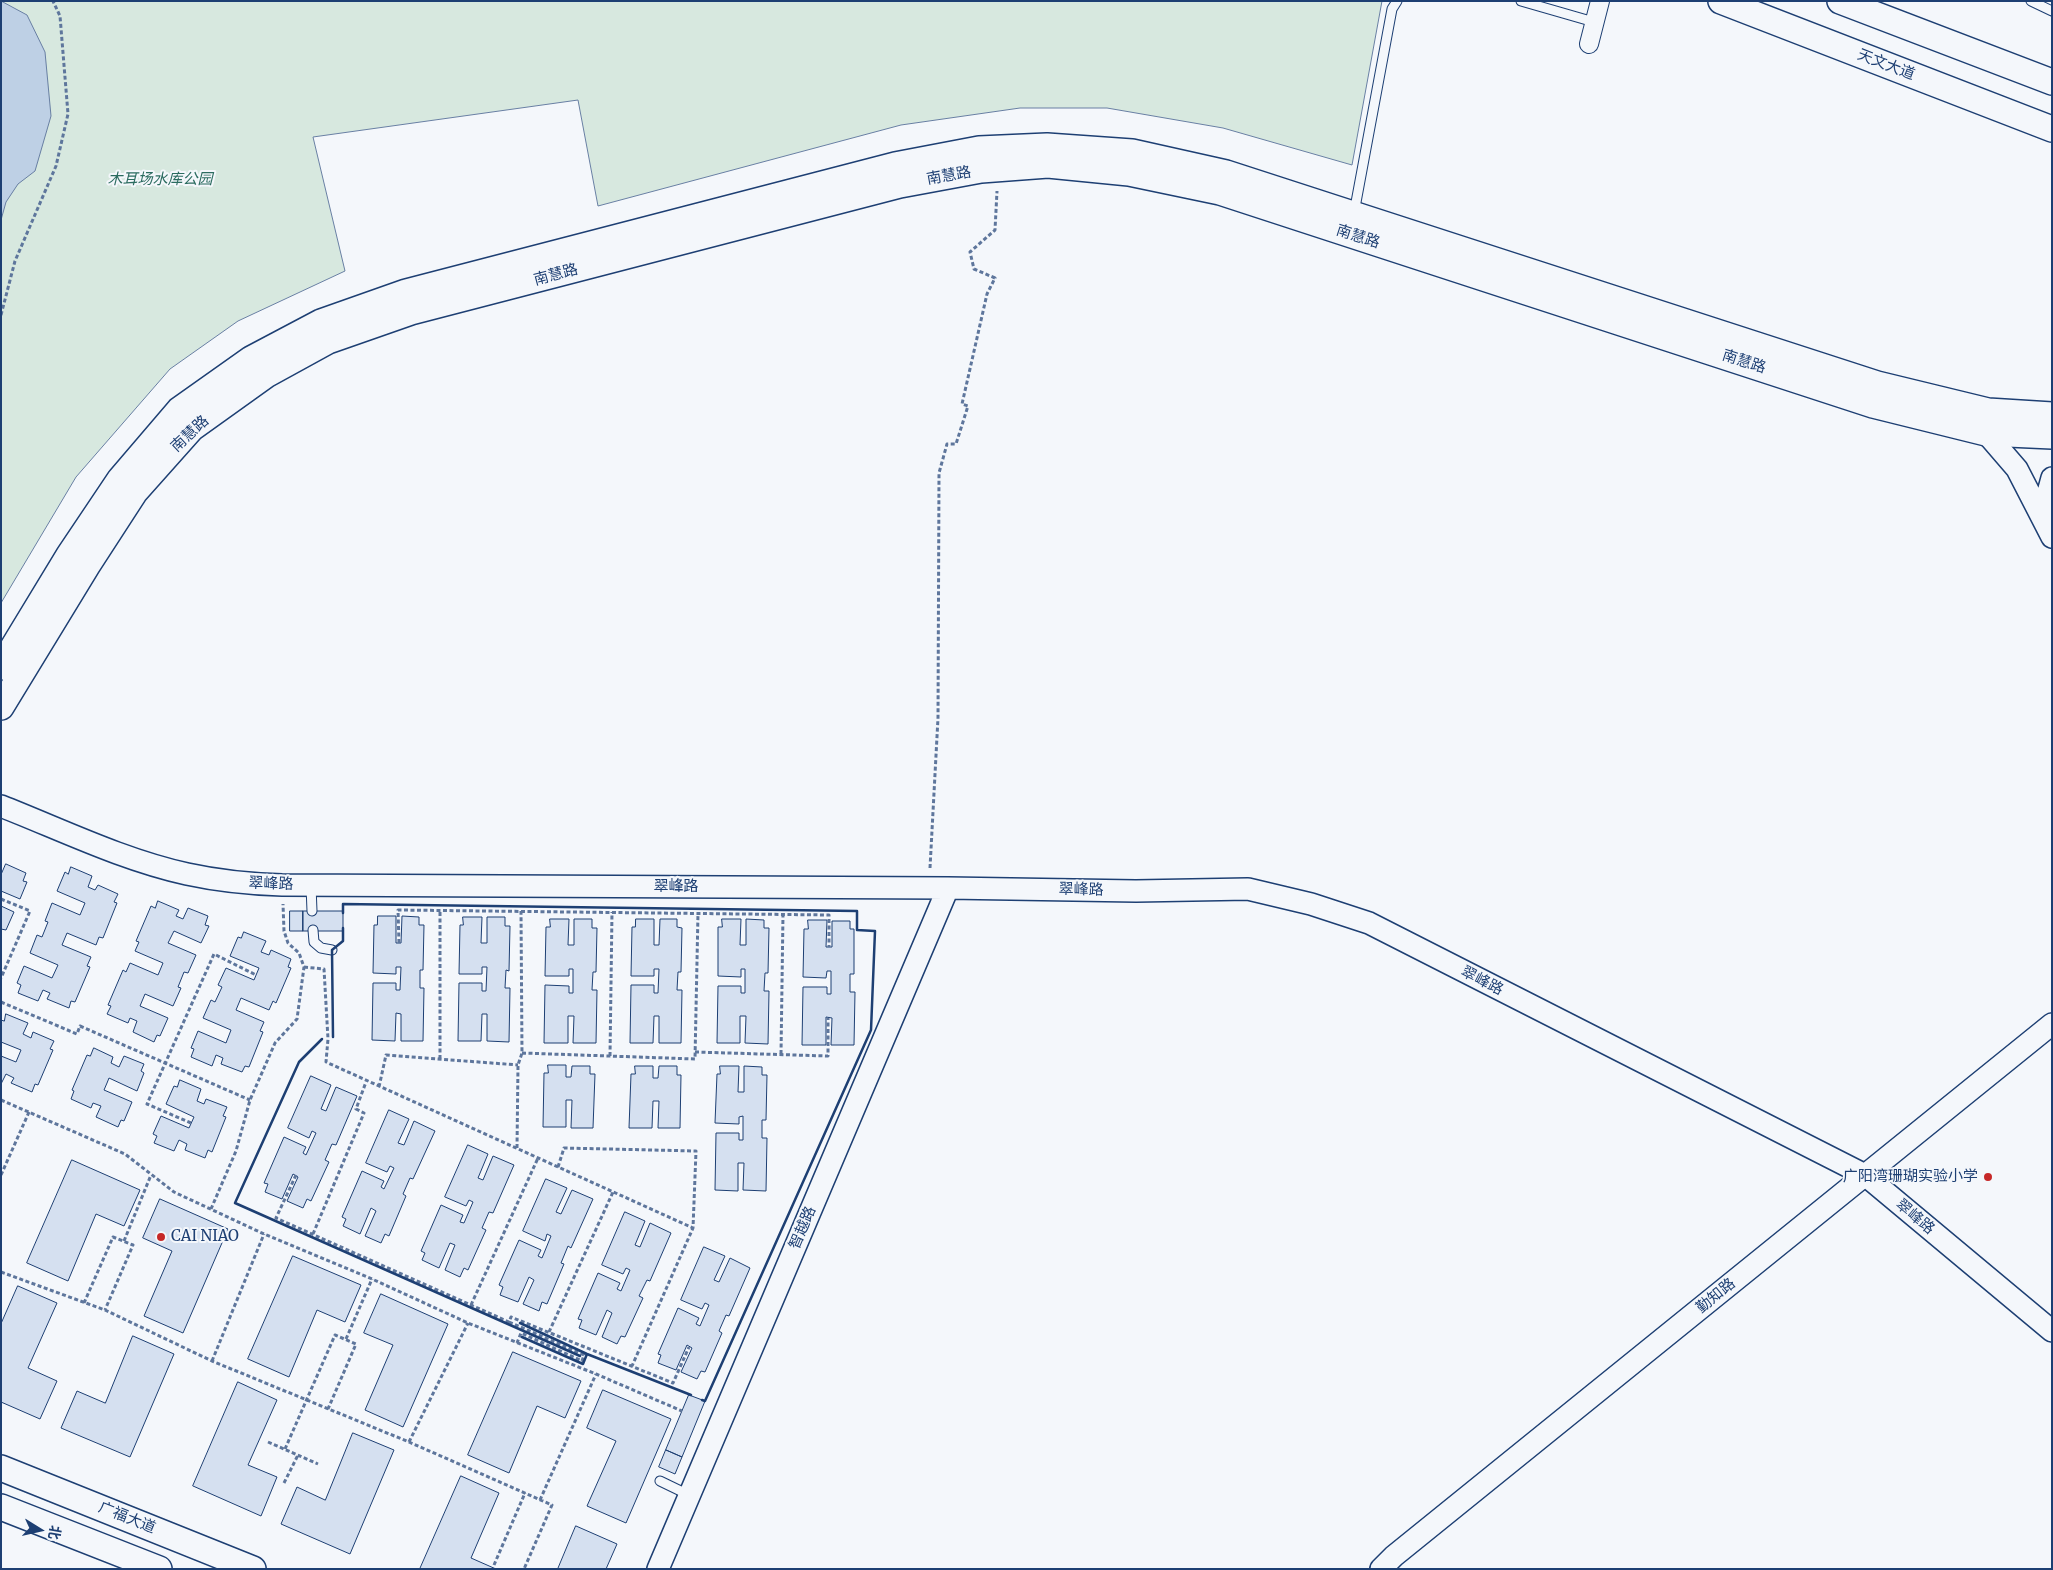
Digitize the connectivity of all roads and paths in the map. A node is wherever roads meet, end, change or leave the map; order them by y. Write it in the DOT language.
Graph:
graph roads {
  1 [pos="53,1"];
  2 [pos="1397,1"];
  3 [pos="1521,1"];
  4 [pos="1600,1"];
  5 [pos="1721,1"];
  6 [pos="1840,1"];
  7 [pos="2031,1"];
  8 [pos="2052,11"];
  9 [pos="1594,22"];
  10 [pos="1589,44"];
  11 [pos="2052,82"];
  12 [pos="2052,129"];
  13 [pos="997,190"];
  14 [pos="1354,215"];
  15 [pos="1,315"];
  16 [pos="2052,414"];
  17 [pos="1986,433"];
  18 [pos="2052,436"];
  19 [pos="2052,478"];
  20 [pos="2048,529"];
  21 [pos="1,668"];
  22 [pos="1,708"];
  23 [pos="1,806"];
  24 [pos="311,885"];
  25 [pos="282,886"];
  26 [pos="938,888"];
  27 [pos="1,899"];
  28 [pos="440,910"];
  29 [pos="312,911"];
  30 [pos="522,911"];
  31 [pos="612,912"];
  32 [pos="698,913"];
  33 [pos="783,914"];
  34 [pos="314,930"];
  35 [pos="399,943"];
  36 [pos="829,947"];
  37 [pos="332,950"];
  38 [pos="304,966"];
  39 [pos="256,975"];
  40 [pos="1,978"];
  41 [pos="1,1002"];
  42 [pos="828,1018"];
  43 [pos="2052,1024"];
  44 [pos="695,1052"];
  45 [pos="522,1053"];
  46 [pos="781,1054"];
  47 [pos="610,1056"];
  48 [pos="440,1059"];
  49 [pos="165,1063"];
  50 [pos="518,1065"];
  51 [pos="366,1082"];
  52 [pos="379,1087"];
  53 [pos="1,1100"];
  54 [pos="250,1100"];
  55 [pos="29,1112"];
  56 [pos="191,1123"];
  57 [pos="517,1148"];
  58 [pos="538,1158"];
  59 [pos="558,1167"];
  60 [pos="151,1174"];
  61 [pos="1,1175"];
  62 [pos="296,1175"];
  63 [pos="1865,1175"];
  64 [pos="613,1192"];
  65 [pos="210,1209"];
  66 [pos="693,1228"];
  67 [pos="264,1234"];
  68 [pos="313,1234"];
  69 [pos="124,1241"];
  70 [pos="1,1272"];
  71 [pos="372,1279"];
  72 [pos="84,1303"];
  73 [pos="471,1304"];
  74 [pos="105,1310"];
  75 [pos="510,1322"];
  76 [pos="468,1323"];
  77 [pos="2052,1331"];
  78 [pos="549,1332"];
  79 [pos="346,1340"];
  80 [pos="516,1343"];
  81 [pos="689,1347"];
  82 [pos="212,1361"];
  83 [pos="632,1366"];
  84 [pos="596,1374"];
  85 [pos="306,1400"];
  86 [pos="328,1409"];
  87 [pos="682,1411"];
  88 [pos="268,1442"];
  89 [pos="409,1442"];
  90 [pos="285,1449"];
  91 [pos="298,1455"];
  92 [pos="318,1464"];
  93 [pos="1,1468"];
  94 [pos="660,1481"];
  95 [pos="284,1483"];
  96 [pos="525,1493"];
  97 [pos="689,1495"];
  98 [pos="540,1500"];
  99 [pos="1,1507"];
  100 [pos="494,1564"];
  101 [pos="159,1569"];
  102 [pos="253,1569"];
  103 [pos="524,1569"];
  104 [pos="658,1569"];
  105 [pos="1381,1569"];
  1 -- 15 [label="path"];
  2 -- 14 [label="lane"];
  3 -- 9 [label="lane"];
  4 -- 9 [label="street"];
  5 -- 12 [label="main road, 天文大道"];
  6 -- 11 [label="main road"];
  7 -- 8 [label="lane"];
  9 -- 10 [label="street"];
  13 -- 26 [label="path"];
  14 -- 16 [label="main road, 南慧路"];
  14 -- 21 [label="main road, 南慧路"];
  17 -- 18 [label="main road, 南慧路"];
  17 -- 20 [label="street"];
  17 -- 22 [label="main road, 南慧路"];
  19 -- 20 [label="street"];
  23 -- 25 [label="street, 翠峰路"];
  24 -- 25 [label="street, 翠峰路"];
  24 -- 26 [label="street, 翠峰路"];
  24 -- 29 [label="lane"];
  25 -- 38 [label="path"];
  26 -- 63 [label="street, 翠峰路"];
  26 -- 97 [label="street, 智越路"];
  27 -- 40 [label="path"];
  28 -- 30 [label="path"];
  28 -- 35 [label="path"];
  28 -- 48 [label="path"];
  30 -- 31 [label="path"];
  30 -- 45 [label="path"];
  31 -- 32 [label="path"];
  31 -- 47 [label="path"];
  32 -- 33 [label="path"];
  32 -- 44 [label="path"];
  33 -- 36 [label="path"];
  33 -- 46 [label="path"];
  34 -- 37 [label="lane"];
  38 -- 51 [label="path"];
  38 -- 54 [label="path"];
  39 -- 49 [label="path"];
  41 -- 49 [label="path"];
  42 -- 46 [label="path"];
  43 -- 63 [label="street, 勤知路"];
  44 -- 46 [label="path"];
  44 -- 47 [label="path"];
  45 -- 47 [label="path"];
  45 -- 50 [label="path"];
  48 -- 50 [label="path"];
  48 -- 52 [label="path"];
  49 -- 54 [label="path"];
  49 -- 56 [label="path"];
  50 -- 57 [label="path"];
  51 -- 52 [label="path"];
  51 -- 68 [label="path"];
  52 -- 57 [label="path"];
  53 -- 55 [label="path"];
  54 -- 65 [label="path"];
  55 -- 60 [label="path"];
  55 -- 61 [label="path"];
  57 -- 58 [label="path"];
  58 -- 59 [label="path"];
  58 -- 73 [label="path"];
  59 -- 64 [label="path"];
  59 -- 66 [label="path"];
  60 -- 65 [label="path"];
  60 -- 69 [label="path"];
  62 -- 68 [label="path"];
  63 -- 77 [label="street, 翠峰路"];
  63 -- 105 [label="street, 勤知路"];
  64 -- 66 [label="path"];
  64 -- 78 [label="path"];
  65 -- 67 [label="path"];
  66 -- 83 [label="path"];
  67 -- 71 [label="path"];
  67 -- 82 [label="path"];
  68 -- 73 [label="path"];
  69 -- 72 [label="path"];
  69 -- 74 [label="path"];
  70 -- 72 [label="path"];
  71 -- 76 [label="path"];
  71 -- 79 [label="path"];
  72 -- 74 [label="path"];
  73 -- 75 [label="path"];
  74 -- 82 [label="path"];
  75 -- 78 [label="path"];
  75 -- 80 [label="path"];
  76 -- 80 [label="path"];
  76 -- 89 [label="path"];
  78 -- 83 [label="path"];
  79 -- 85 [label="path"];
  79 -- 86 [label="path"];
  80 -- 84 [label="path"];
  81 -- 83 [label="path"];
  82 -- 85 [label="path"];
  84 -- 87 [label="path"];
  84 -- 98 [label="path"];
  85 -- 86 [label="path"];
  85 -- 90 [label="path"];
  86 -- 89 [label="path"];
  88 -- 90 [label="path"];
  89 -- 96 [label="path"];
  90 -- 91 [label="path"];
  91 -- 92 [label="path"];
  91 -- 95 [label="path"];
  93 -- 102 [label="main road, 广福大道"];
  94 -- 97 [label="lane"];
  96 -- 98 [label="path"];
  96 -- 100 [label="path"];
  97 -- 104 [label="street, 智越路"];
  98 -- 103 [label="path"];
  99 -- 101 [label="main road"];
}
